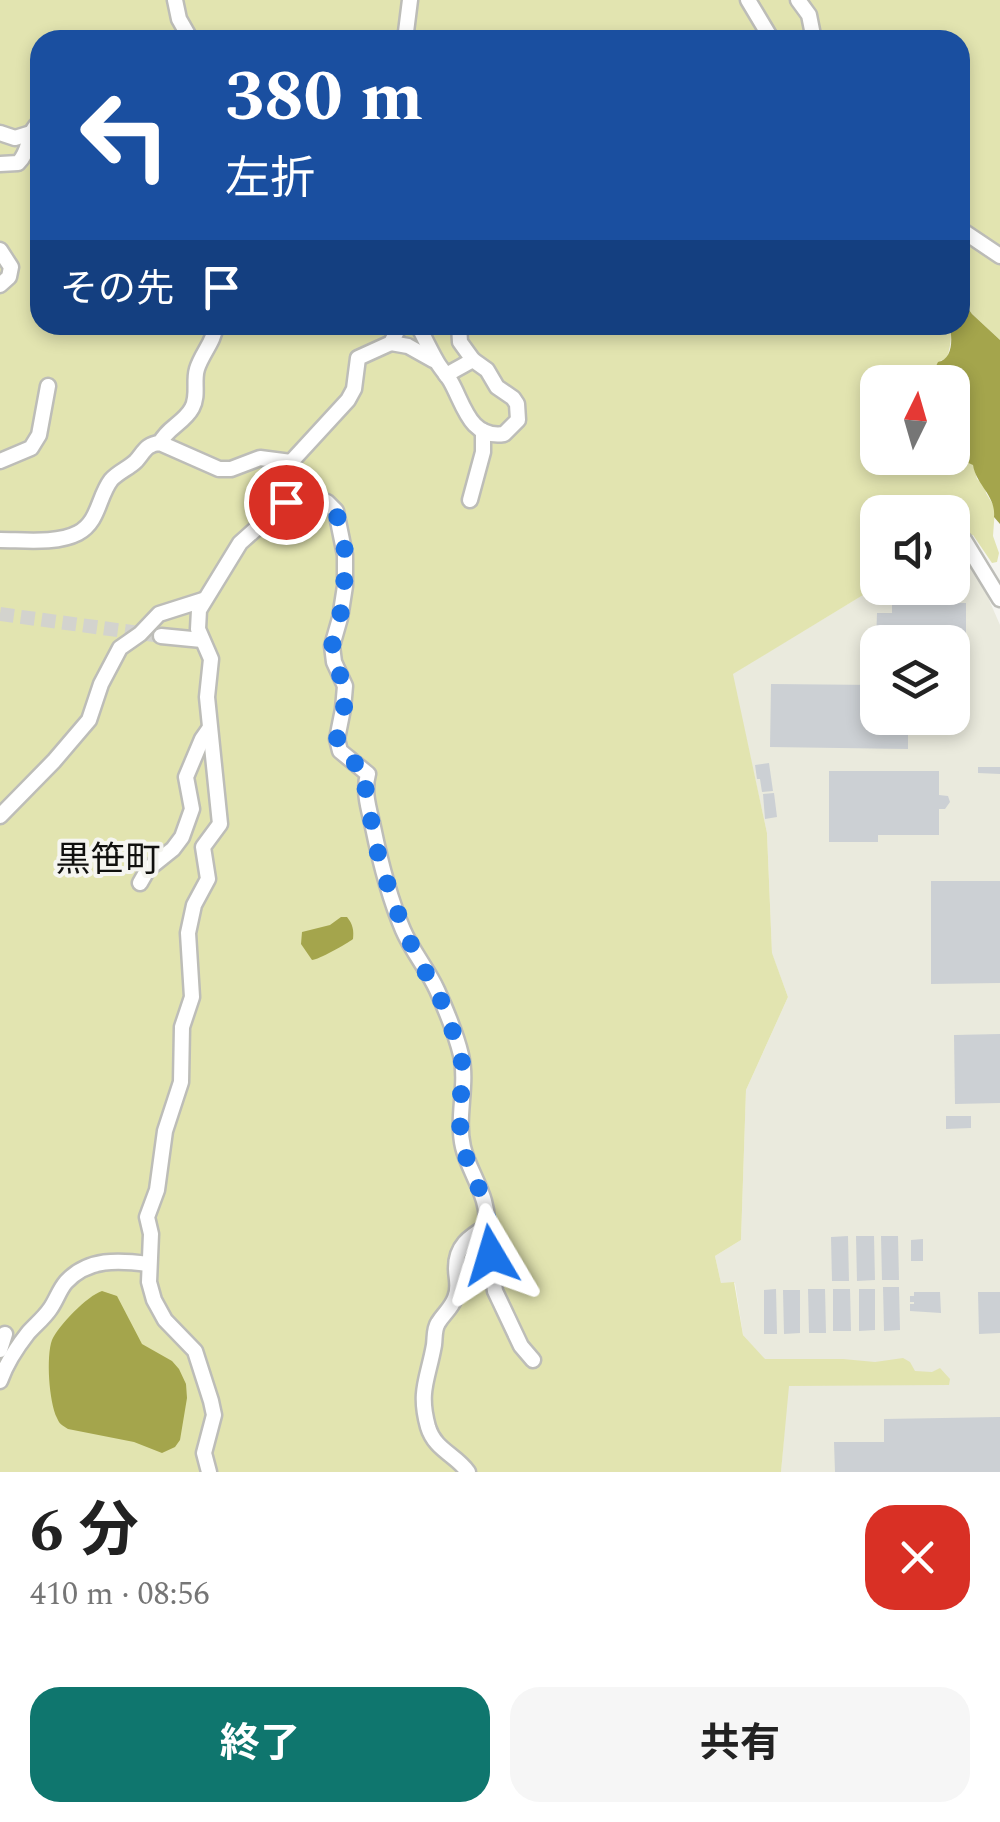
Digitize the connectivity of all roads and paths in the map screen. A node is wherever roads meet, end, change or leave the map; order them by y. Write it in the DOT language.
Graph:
graph roads {
  1 [pos="175,0"];
  2 [pos="410,0"];
  3 [pos="748,0"];
  4 [pos="798,0"];
  5 [pos="185,30"];
  6 [pos="406,30"];
  7 [pos="766,30"];
  8 [pos="812,30"];
  9 [pos="30,130"];
  10 [pos="0,133"];
  11 [pos="30,140"];
  12 [pos="0,164"];
  13 [pos="970,236"];
  14 [pos="0,250"];
  15 [pos="1000,256"];
  16 [pos="0,285"];
  17 [pos="214,335"];
  18 [pos="394,335"];
  19 [pos="423,335"];
  20 [pos="460,335"];
  21 [pos="390,343"];
  22 [pos="472,360"];
  23 [pos="442,369"];
  24 [pos="48,386"];
  25 [pos="483,431"];
  26 [pos="160,442"];
  27 [pos="0,461"];
  28 [pos="291,462"];
  29 [pos="296,493"];
  30 [pos="470,500"];
  31 [pos="0,540"];
  32 [pos="970,550"];
  33 [pos="1000,599"];
  34 [pos="204,600"];
  35 [pos="161,636"];
  36 [pos="202,640"];
  37 [pos="209,729"];
  38 [pos="0,816"];
  39 [pos="140,883"];
  40 [pos="486,1227"];
  41 [pos="148,1264"];
  42 [pos="5,1334"];
  43 [pos="0,1350"];
  44 [pos="533,1360"];
  45 [pos="1,1377"];
  46 [pos="209,1472"];
  47 [pos="468,1472"];
  1 -- 5 [label="street"];
  2 -- 6 [label="street"];
  3 -- 7 [label="street"];
  4 -- 8 [label="street"];
  9 -- 10 [label="street"];
  11 -- 12 [label="street"];
  13 -- 15 [label="street"];
  14 -- 16 [label="street"];
  17 -- 26 [label="street"];
  18 -- 21 [label="street"];
  19 -- 23 [label="street"];
  20 -- 22 [label="street"];
  21 -- 23 [label="street"];
  21 -- 28 [label="street"];
  22 -- 23 [label="street"];
  22 -- 25 [label="street"];
  23 -- 25 [label="street"];
  24 -- 27 [label="street"];
  25 -- 30 [label="street"];
  26 -- 28 [label="street"];
  26 -- 31 [label="street"];
  28 -- 29 [label="street"];
  29 -- 34 [label="street"];
  29 -- 40 [label="street"];
  32 -- 33 [label="street"];
  34 -- 36 [label="street"];
  34 -- 38 [label="street"];
  35 -- 36 [label="street"];
  36 -- 37 [label="street"];
  37 -- 39 [label="street"];
  37 -- 41 [label="street"];
  40 -- 44 [label="street"];
  40 -- 47 [label="street"];
  41 -- 45 [label="street"];
  41 -- 46 [label="street"];
  42 -- 43 [label="street"];
}
